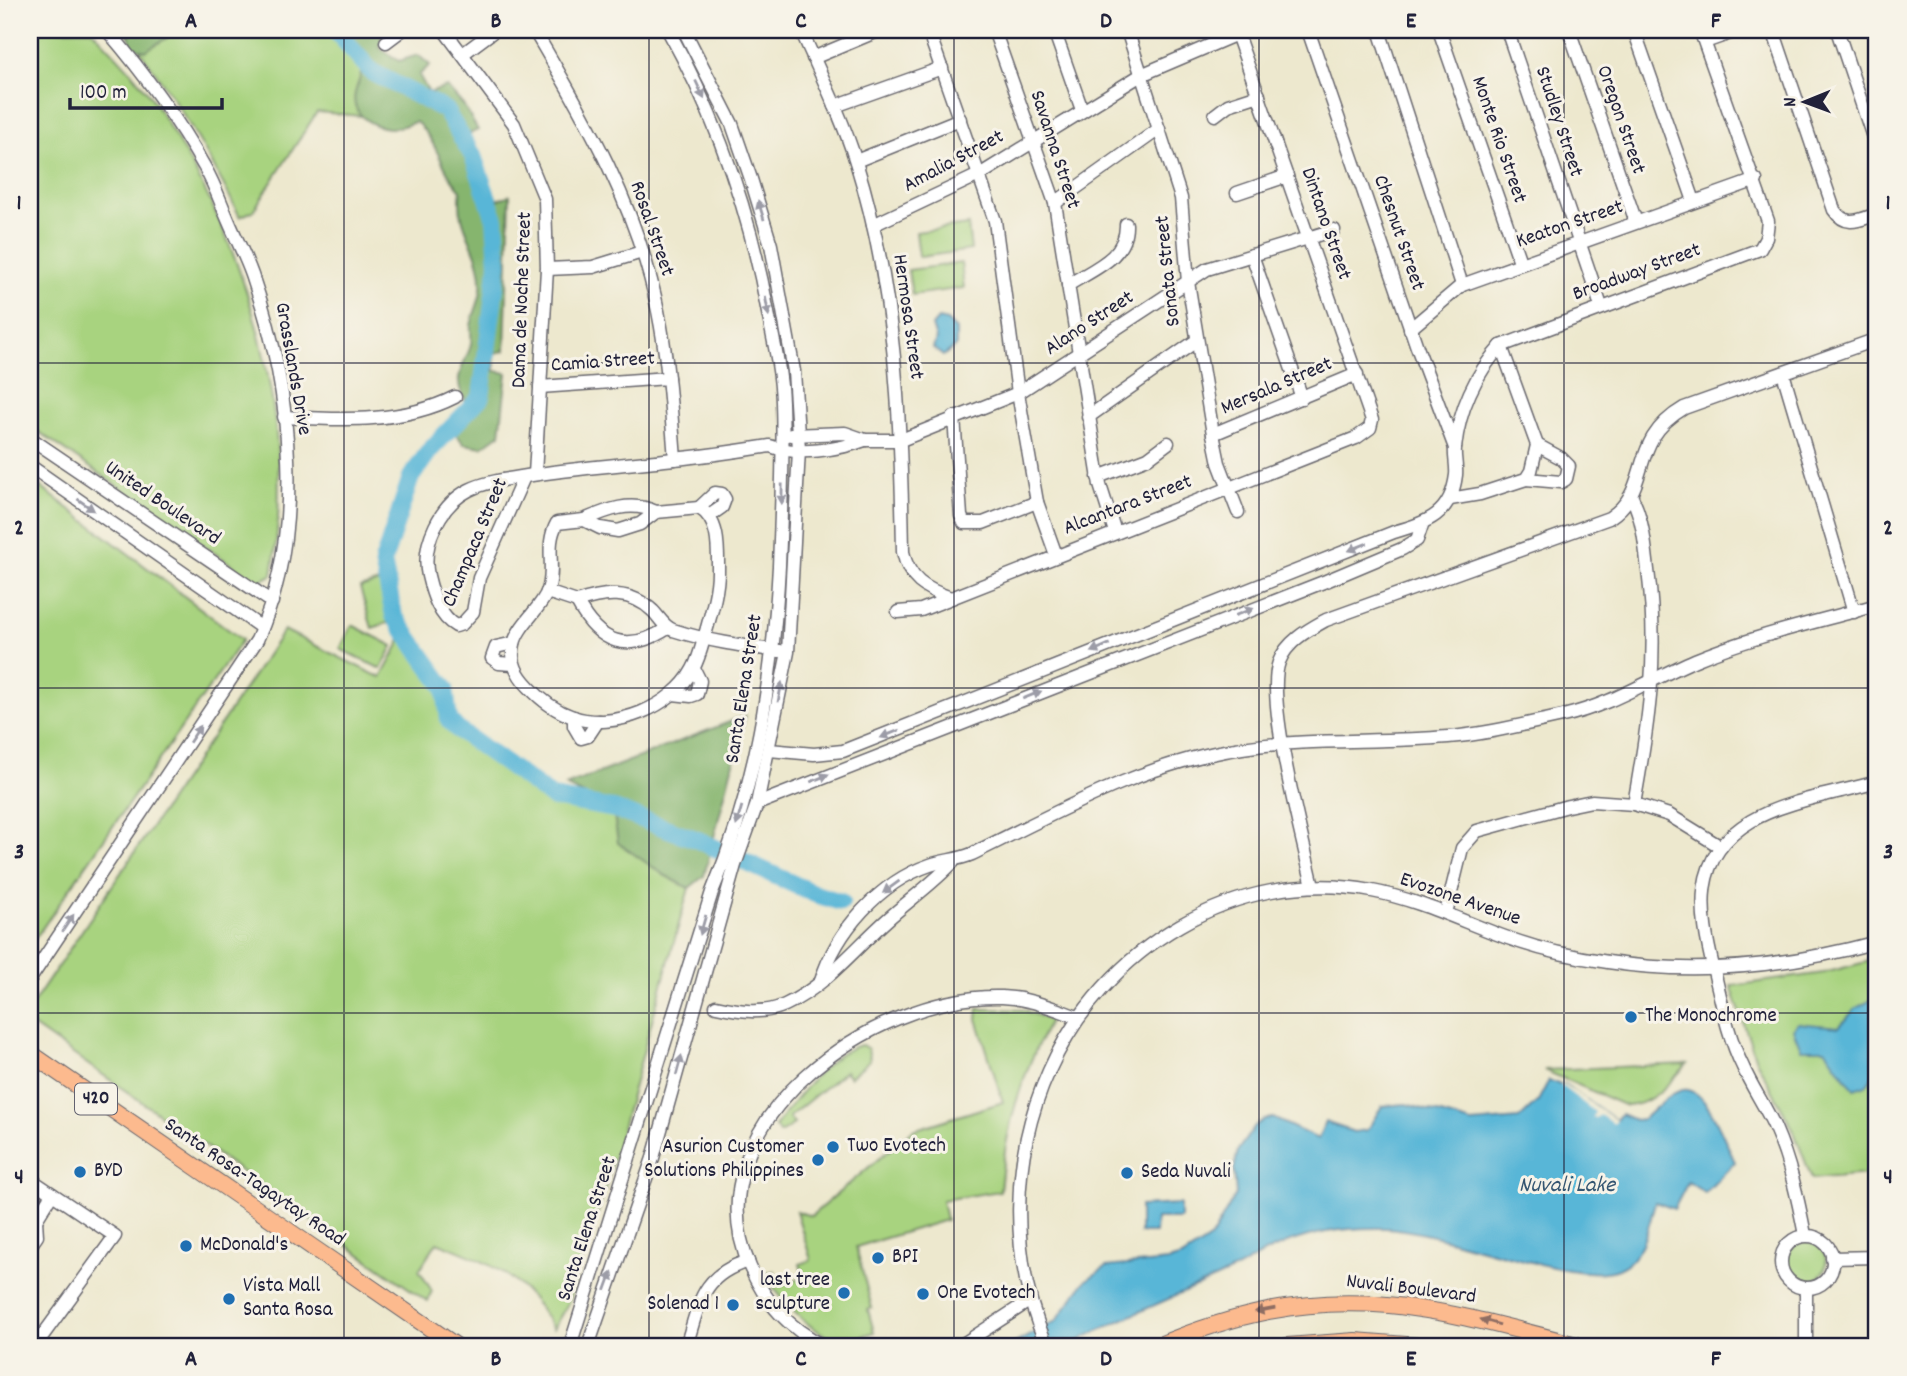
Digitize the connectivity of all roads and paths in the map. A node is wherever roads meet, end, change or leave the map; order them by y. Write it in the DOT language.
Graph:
graph roads {
  1 [pos="107,30"];
  2 [pos="402,30"];
  3 [pos="444,30"];
  4 [pos="495,30"];
  5 [pos="534,30"];
  6 [pos="668,30"];
  7 [pos="684,30"];
  8 [pos="801,30"];
  9 [pos="880,30"];
  10 [pos="928,30"];
  11 [pos="993,30"];
  12 [pos="1054,30"];
  13 [pos="1127,30"];
  14 [pos="1308,30"];
  15 [pos="1379,30"];
  16 [pos="1439,30"];
  17 [pos="1507,30"];
  18 [pos="1569,30"];
  19 [pos="1634,30"];
  20 [pos="1739,30"];
  21 [pos="1773,30"];
  22 [pos="1837,30"];
  23 [pos="1237,34"];
  24 [pos="1702,36"];
  25 [pos="386,42"];
  26 [pos="464,53"];
  27 [pos="813,58"];
  28 [pos="942,68"];
  29 [pos="1141,75"];
  30 [pos="1259,95"];
  31 [pos="835,106"];
  32 [pos="1082,110"];
  33 [pos="1215,115"];
  34 [pos="960,119"];
  35 [pos="1159,129"];
  36 [pos="1032,142"];
  37 [pos="1877,149"];
  38 [pos="856,161"];
  39 [pos="981,174"];
  40 [pos="1287,176"];
  41 [pos="1756,180"];
  42 [pos="1237,193"];
  43 [pos="1694,201"];
  44 [pos="1055,203"];
  45 [pos="1877,214"];
  46 [pos="1636,222"];
  47 [pos="1126,224"];
  48 [pos="873,225"];
  49 [pos="1334,230"];
  50 [pos="1309,238"];
  51 [pos="1578,242"];
  52 [pos="642,252"];
  53 [pos="1252,255"];
  54 [pos="1520,262"];
  55 [pos="547,269"];
  56 [pos="1188,282"];
  57 [pos="1068,285"];
  58 [pos="1462,285"];
  59 [pos="1601,306"];
  60 [pos="1410,329"];
  61 [pos="1877,339"];
  62 [pos="1196,341"];
  63 [pos="1501,346"];
  64 [pos="1080,354"];
  65 [pos="1783,373"];
  66 [pos="1357,374"];
  67 [pos="668,378"];
  68 [pos="540,387"];
  69 [pos="1018,393"];
  70 [pos="454,397"];
  71 [pos="1302,398"];
  72 [pos="284,417"];
  73 [pos="954,417"];
  74 [pos="1088,417"];
  75 [pos="1370,428"];
  76 [pos="798,434"];
  77 [pos="1213,434"];
  78 [pos="782,436"];
  79 [pos="30,438"];
  80 [pos="865,440"];
  81 [pos="901,440"];
  82 [pos="1168,443"];
  83 [pos="1537,445"];
  84 [pos="1455,448"];
  85 [pos="776,449"];
  86 [pos="799,450"];
  87 [pos="675,459"];
  88 [pos="69,465"];
  89 [pos="30,466"];
  90 [pos="530,475"];
  91 [pos="1098,477"];
  92 [pos="1526,479"];
  93 [pos="54,484"];
  94 [pos="1229,488"];
  95 [pos="1632,496"];
  96 [pos="1450,499"];
  97 [pos="1037,502"];
  98 [pos="656,512"];
  99 [pos="1238,512"];
  100 [pos="584,520"];
  101 [pos="1422,525"];
  102 [pos="1115,532"];
  103 [pos="1056,555"];
  104 [pos="547,592"];
  105 [pos="951,598"];
  106 [pos="272,602"];
  107 [pos="577,602"];
  108 [pos="1877,605"];
  109 [pos="898,612"];
  110 [pos="1854,612"];
  111 [pos="262,628"];
  112 [pos="668,628"];
  113 [pos="1140,632"];
  114 [pos="704,639"];
  115 [pos="514,643"];
  116 [pos="775,650"];
  117 [pos="1146,650"];
  118 [pos="788,652"];
  119 [pos="513,664"];
  120 [pos="1654,682"];
  121 [pos="574,717"];
  122 [pos="598,721"];
  123 [pos="1283,743"];
  124 [pos="769,750"];
  125 [pos="1877,782"];
  126 [pos="757,804"];
  127 [pos="1634,804"];
  128 [pos="1721,847"];
  129 [pos="734,853"];
  130 [pos="953,862"];
  131 [pos="1313,886"];
  132 [pos="1446,913"];
  133 [pos="1877,942"];
  134 [pos="1713,969"];
  135 [pos="30,979"];
  136 [pos="821,981"];
  137 [pos="716,1006"];
  138 [pos="1078,1017"];
  139 [pos="30,1054"];
  140 [pos="634,1150"];
  141 [pos="653,1158"];
  142 [pos="30,1179"];
  143 [pos="52,1194"];
  144 [pos="33,1221"];
  145 [pos="1805,1235"];
  146 [pos="30,1246"];
  147 [pos="1877,1257"];
  148 [pos="1832,1258"];
  149 [pos="748,1261"];
  150 [pos="1807,1288"];
  151 [pos="1029,1301"];
  152 [pos="35,1346"];
  153 [pos="456,1346"];
  154 [pos="570,1346"];
  155 [pos="588,1346"];
  156 [pos="686,1346"];
  157 [pos="824,1346"];
  158 [pos="960,1346"];
  159 [pos="1048,1346"];
  160 [pos="1157,1346"];
  161 [pos="1287,1346"];
  162 [pos="1419,1346"];
  163 [pos="1580,1346"];
  164 [pos="1806,1346"];
  1 -- 72 [label="street, Grasslands Drive"];
  2 -- 25 [label="street"];
  3 -- 26 [label="street, Dama de Noche Street"];
  4 -- 26 [label="street"];
  5 -- 52 [label="street, Rosal Street"];
  6 -- 78 [label="street, one-way"];
  76 -- 7 [label="street, Santa Elena Street, one-way"];
  8 -- 27 [label="street, Hermosa Street"];
  9 -- 27 [label="street"];
  10 -- 28 [label="street"];
  11 -- 36 [label="street, Savanna Street"];
  12 -- 32 [label="street"];
  13 -- 29 [label="street, Sonata Street"];
  14 -- 60 [label="street, Chesnut Street"];
  15 -- 58 [label="street"];
  16 -- 54 [label="street, Monte Rio Street"];
  17 -- 51 [label="street, Studley Street"];
  18 -- 46 [label="street, Oregon Street"];
  19 -- 43 [label="street"];
  20 -- 24 [label="street"];
  21 -- 45 [label="street"];
  22 -- 37 [label="street"];
  23 -- 29 [label="street, Amalia Street"];
  23 -- 30 [label="street, Dintano Street"];
  24 -- 41 [label="street, Broadway Street"];
  26 -- 55 [label="street, Dama de Noche Street"];
  27 -- 31 [label="street, Hermosa Street"];
  28 -- 31 [label="street"];
  28 -- 34 [label="street"];
  29 -- 32 [label="street, Amalia Street"];
  29 -- 35 [label="street, Sonata Street"];
  30 -- 33 [label="street"];
  30 -- 40 [label="street, Dintano Street"];
  31 -- 38 [label="street, Hermosa Street"];
  32 -- 36 [label="street, Amalia Street"];
  34 -- 38 [label="street"];
  34 -- 39 [label="street"];
  35 -- 44 [label="street"];
  35 -- 56 [label="street, Sonata Street"];
  36 -- 39 [label="street, Amalia Street"];
  36 -- 44 [label="street, Savanna Street"];
  38 -- 48 [label="street, Hermosa Street"];
  39 -- 48 [label="street, Amalia Street"];
  39 -- 69 [label="street"];
  40 -- 42 [label="street"];
  40 -- 50 [label="street, Dintano Street"];
  41 -- 43 [label="street, Keaton Street"];
  41 -- 59 [label="street, Broadway Street"];
  43 -- 46 [label="street, Keaton Street"];
  44 -- 57 [label="street, Savanna Street"];
  46 -- 51 [label="street, Keaton Street"];
  47 -- 57 [label="street"];
  48 -- 81 [label="street, Hermosa Street"];
  49 -- 50 [label="street, Alano Street"];
  50 -- 53 [label="street, Alano Street"];
  50 -- 66 [label="street, Dintano Street"];
  51 -- 54 [label="street, Keaton Street"];
  51 -- 59 [label="street, Studley Street"];
  52 -- 55 [label="street"];
  52 -- 67 [label="street, Rosal Street"];
  53 -- 56 [label="street, Alano Street"];
  53 -- 71 [label="street"];
  54 -- 58 [label="street, Keaton Street"];
  55 -- 68 [label="street, Dama de Noche Street"];
  56 -- 62 [label="street, Sonata Street"];
  56 -- 64 [label="street, Alano Street"];
  57 -- 64 [label="street, Savanna Street"];
  58 -- 60 [label="street, Keaton Street"];
  59 -- 63 [label="street, Broadway Street"];
  60 -- 84 [label="street, Chesnut Street"];
  61 -- 65 [label="street"];
  62 -- 74 [label="street"];
  62 -- 77 [label="street, Sonata Street"];
  63 -- 83 [label="street"];
  63 -- 84 [label="street, Broadway Street"];
  64 -- 69 [label="street, Alano Street"];
  64 -- 74 [label="street, Savanna Street"];
  65 -- 95 [label="street"];
  65 -- 110 [label="street"];
  66 -- 71 [label="street, Mersala Street"];
  66 -- 75 [label="street, Dintano Street"];
  67 -- 68 [label="street, Camia Street"];
  67 -- 87 [label="street, Rosal Street"];
  68 -- 90 [label="street, Dama de Noche Street"];
  69 -- 73 [label="street, Alano Street"];
  69 -- 97 [label="street"];
  70 -- 72 [label="street"];
  71 -- 77 [label="street, Mersala Street"];
  72 -- 106 [label="street, Grasslands Drive"];
  73 -- 81 [label="street, Alano Street"];
  73 -- 97 [label="street"];
  74 -- 91 [label="street, Savanna Street"];
  75 -- 94 [label="street, Alcantara Street"];
  76 -- 78 [label="street"];
  76 -- 80 [label="street"];
  76 -- 86 [label="street, Santa Elena Street"];
  77 -- 94 [label="street, Sonata Street"];
  78 -- 85 [label="street"];
  79 -- 88 [label="street, United Boulevard"];
  80 -- 81 [label="street, Alano Street"];
  80 -- 86 [label="street"];
  81 -- 105 [label="street, Hermosa Street"];
  82 -- 91 [label="street"];
  83 -- 92 [label="street"];
  83 -- 92 [label="street"];
  84 -- 96 [label="street, Broadway Street"];
  85 -- 86 [label="street"];
  85 -- 87 [label="street"];
  85 -- 116 [label="street, Santa Elena Street, one-way"];
  86 -- 118 [label="street, Santa Elena Street"];
  87 -- 90 [label="street"];
  88 -- 93 [label="street"];
  88 -- 106 [label="street, United Boulevard"];
  89 -- 93 [label="street, United Boulevard"];
  90 -- 90 [label="street, Champaca Street"];
  91 -- 102 [label="street, Savanna Street"];
  92 -- 96 [label="street"];
  93 -- 111 [label="street, United Boulevard, one-way"];
  94 -- 99 [label="street, Sonata Street"];
  94 -- 102 [label="street, Alcantara Street"];
  95 -- 120 [label="street"];
  95 -- 123 [label="street"];
  96 -- 101 [label="street"];
  97 -- 103 [label="street"];
  98 -- 100 [label="street"];
  98 -- 100 [label="street"];
  98 -- 114 [label="street"];
  100 -- 104 [label="street"];
  101 -- 113 [label="street, one-way"];
  117 -- 101 [label="street, one-way"];
  102 -- 103 [label="street, Alcantara Street"];
  103 -- 105 [label="street, Alcantara Street"];
  104 -- 107 [label="street"];
  104 -- 115 [label="street"];
  105 -- 109 [label="street, Alcantara Street"];
  106 -- 111 [label="street, Grasslands Drive"];
  107 -- 112 [label="street"];
  107 -- 112 [label="street"];
  108 -- 110 [label="street"];
  110 -- 120 [label="street"];
  135 -- 111 [label="street, Grasslands Drive, one-way"];
  112 -- 114 [label="street"];
  113 -- 117 [label="street"];
  113 -- 124 [label="street, one-way"];
  114 -- 116 [label="street"];
  114 -- 122 [label="street"];
  115 -- 119 [label="street"];
  115 -- 119 [label="street"];
  116 -- 118 [label="street"];
  116 -- 129 [label="street, Santa Elena Street, one-way"];
  126 -- 117 [label="street, one-way"];
  124 -- 118 [label="street, Santa Elena Street, one-way"];
  119 -- 121 [label="street"];
  120 -- 123 [label="street"];
  120 -- 127 [label="street"];
  121 -- 122 [label="street"];
  121 -- 122 [label="street"];
  123 -- 130 [label="street"];
  123 -- 131 [label="street"];
  124 -- 126 [label="street, Santa Elena Street"];
  125 -- 128 [label="street"];
  126 -- 129 [label="street, Santa Elena Street"];
  127 -- 128 [label="street"];
  127 -- 132 [label="street"];
  128 -- 134 [label="street"];
  129 -- 140 [label="street, Santa Elena Street, one-way"];
  141 -- 129 [label="street, Santa Elena Street, one-way"];
  130 -- 136 [label="street"];
  130 -- 136 [label="street, one-way"];
  131 -- 132 [label="street, Evozone Avenue"];
  131 -- 138 [label="street, Evozone Avenue"];
  132 -- 134 [label="street, Evozone Avenue"];
  133 -- 134 [label="street, Evozone Avenue"];
  134 -- 145 [label="street"];
  136 -- 137 [label="street"];
  138 -- 149 [label="street"];
  138 -- 151 [label="street, Evozone Avenue"];
  139 -- 153 [label="main road, Santa Rosa-Tagaytay Road / 420"];
  140 -- 141 [label="street"];
  140 -- 154 [label="street, Santa Elena Street"];
  155 -- 141 [label="street, Santa Elena Street, one-way"];
  142 -- 143 [label="street"];
  143 -- 144 [label="street"];
  143 -- 152 [label="street"];
  144 -- 146 [label="street"];
  145 -- 148 [label="street"];
  145 -- 150 [label="street"];
  147 -- 148 [label="street"];
  148 -- 150 [label="street"];
  149 -- 156 [label="street"];
  149 -- 157 [label="street"];
  150 -- 164 [label="street"];
  151 -- 158 [label="street"];
  151 -- 159 [label="street, Evozone Avenue"];
  163 -- 160 [label="main road, Nuvali Boulevard, one-way"];
  161 -- 162 [label="main road"];
}
